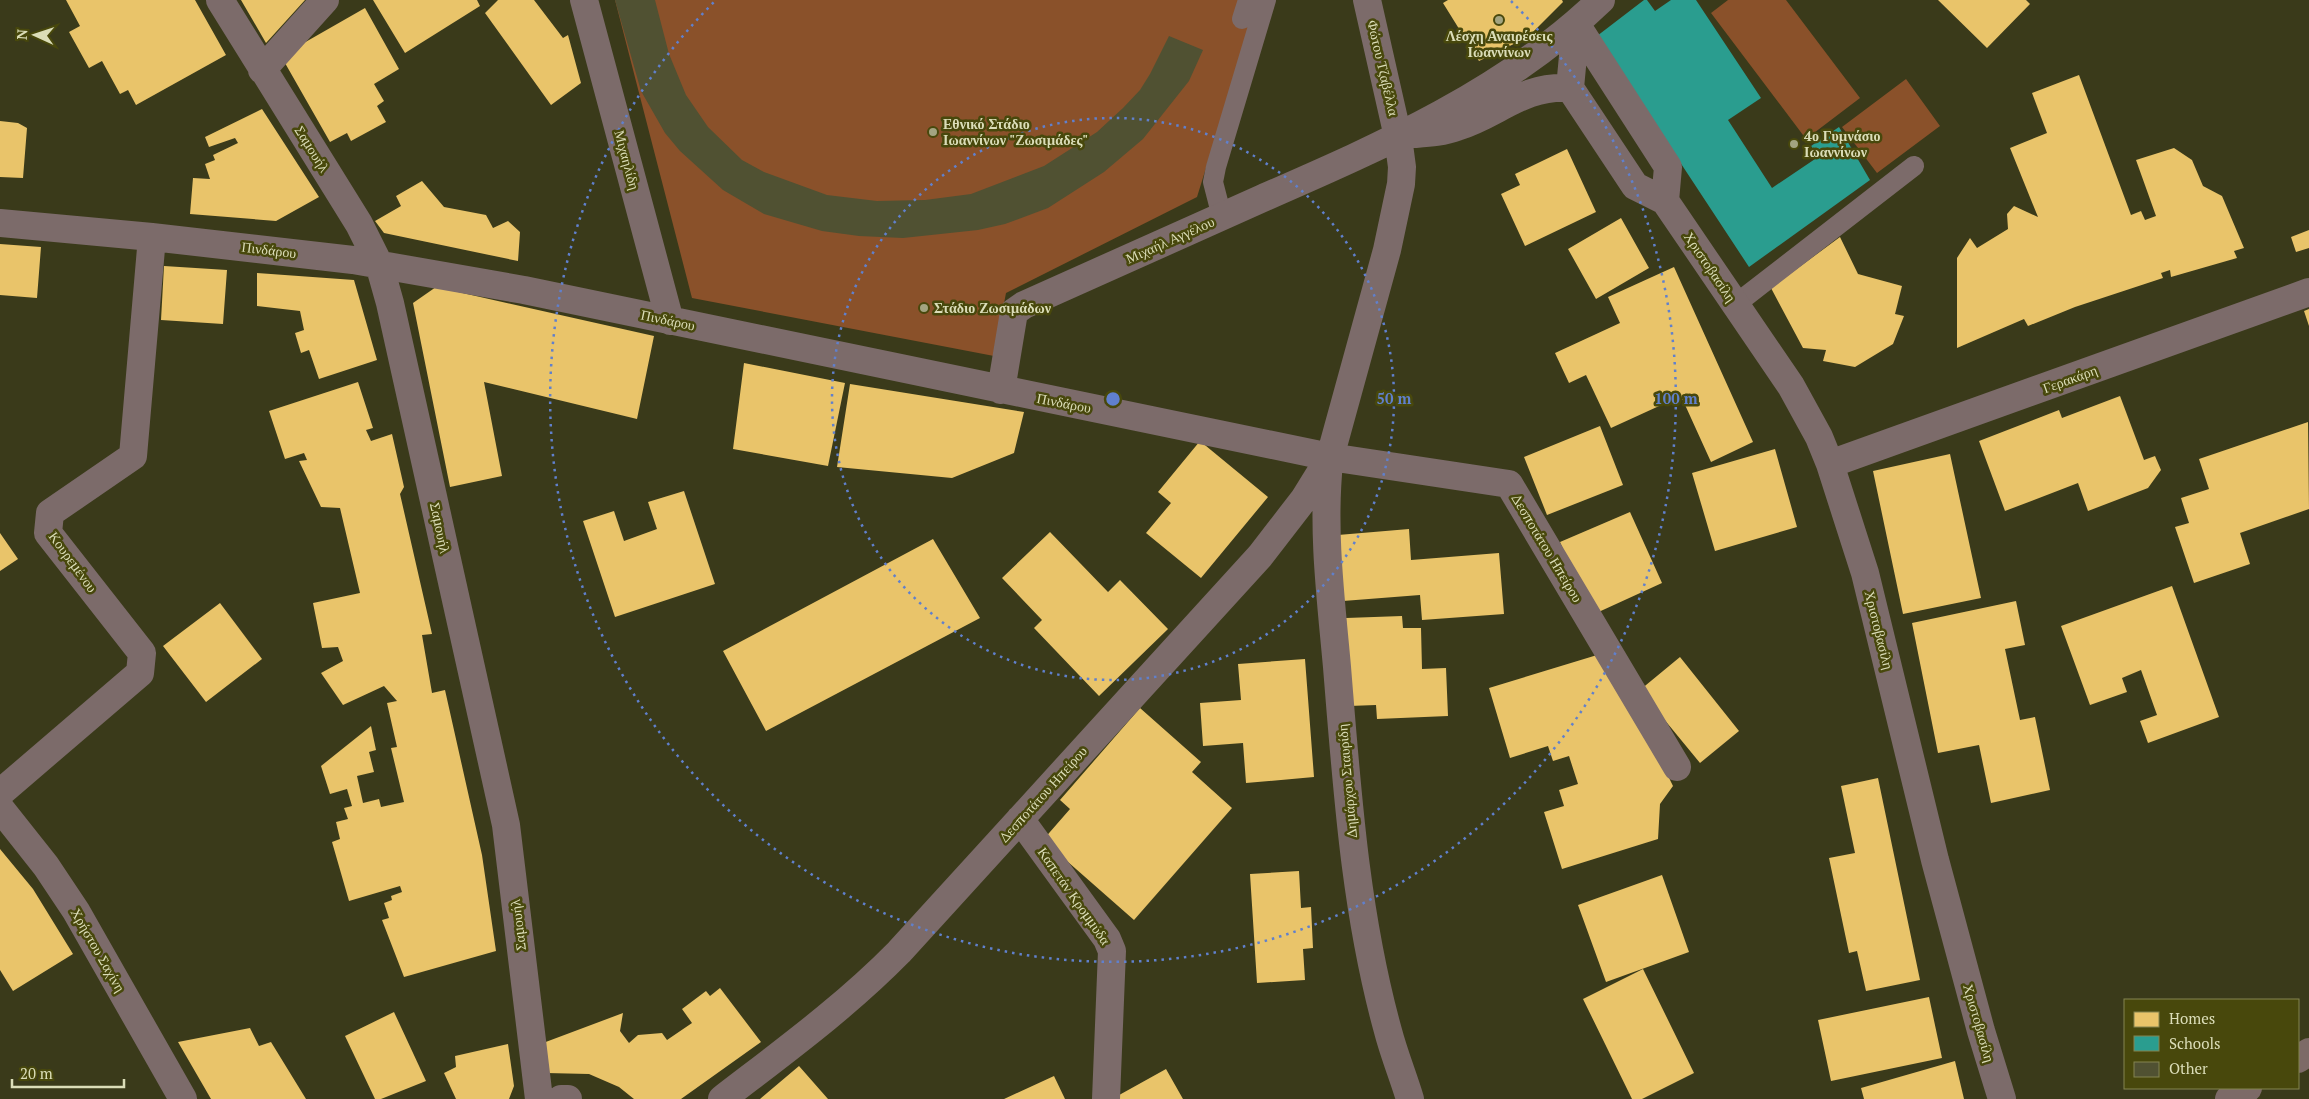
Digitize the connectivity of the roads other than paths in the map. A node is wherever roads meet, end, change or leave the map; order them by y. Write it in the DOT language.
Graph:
graph roads {
  1 [pos="220,0"];
  2 [pos="325,0"];
  3 [pos="584,0"];
  4 [pos="1266,0"];
  5 [pos="1367,0"];
  6 [pos="1601,0"];
  7 [pos="1576,24"];
  8 [pos="262,70"];
  9 [pos="1570,88"];
  10 [pos="1398,136"];
  11 [pos="1914,166"];
  12 [pos="1665,201"];
  13 [pos="1222,217"];
  14 [pos="0,223"];
  15 [pos="152,236"];
  16 [pos="379,264"];
  17 [pos="2309,292"];
  18 [pos="1736,304"];
  19 [pos="670,321"];
  20 [pos="1001,390"];
  21 [pos="1330,457"];
  22 [pos="1830,464"];
  23 [pos="1677,767"];
  24 [pos="0,793"];
  25 [pos="0,808"];
  26 [pos="1020,819"];
  27 [pos="2246,1089"];
  28 [pos="184,1099"];
  29 [pos="539,1099"];
  30 [pos="561,1099"];
  31 [pos="568,1099"];
  32 [pos="722,1099"];
  33 [pos="1106,1099"];
  34 [pos="1410,1099"];
  35 [pos="2002,1099"];
  36 [pos="2229,1099"];
  1 -- 8 [label="street, Σαμουήλ"];
  2 -- 8 [label="street"];
  3 -- 19 [label="street, Μιχαηλίδη"];
  4 -- 13 [label="lane"];
  5 -- 10 [label="street, Φώτου Τζαβέλλα"];
  6 -- 7 [label="street, Μιχαήλ Αγγέλου"];
  7 -- 9 [label="street"];
  7 -- 10 [label="street, Μιχαήλ Αγγέλου"];
  7 -- 12 [label="street"];
  8 -- 16 [label="street, Σαμουήλ"];
  9 -- 10 [label="street, Μιχαήλ Αγγέλου"];
  9 -- 12 [label="street, Χριστοβασίλη"];
  10 -- 13 [label="street, Μιχαήλ Αγγέλου"];
  10 -- 21 [label="street, Δεσποτάτου Ηπείρου"];
  11 -- 18 [label="lane"];
  12 -- 18 [label="street, Χριστοβασίλη"];
  13 -- 20 [label="street, Μιχαήλ Αγγέλου"];
  14 -- 15 [label="street, Πινδάρου"];
  15 -- 16 [label="street, Πινδάρου"];
  15 -- 24 [label="street, Κουρεμένου"];
  16 -- 19 [label="street, Πινδάρου"];
  16 -- 29 [label="street, Σαμουήλ"];
  17 -- 22 [label="street, Γερακάρη"];
  18 -- 22 [label="street, Χριστοβασίλη"];
  19 -- 20 [label="street, Πινδάρου"];
  20 -- 21 [label="street, Πινδάρου"];
  21 -- 23 [label="street, Δεσποτάτου Ηπείρου"];
  21 -- 26 [label="street, Δεσποτάτου Ηπείρου"];
  21 -- 34 [label="street, Δημάρχου Σταυρίδη"];
  22 -- 35 [label="street, Χριστοβασίλη"];
  25 -- 28 [label="street, Χρήστου Σαχίνη"];
  26 -- 32 [label="street, Δεσποτάτου Ηπείρου"];
  26 -- 33 [label="street, Καπετάν Κρομμύδα"];
  27 -- 36 [label="main road"];
  30 -- 31 [label="street"];
}
